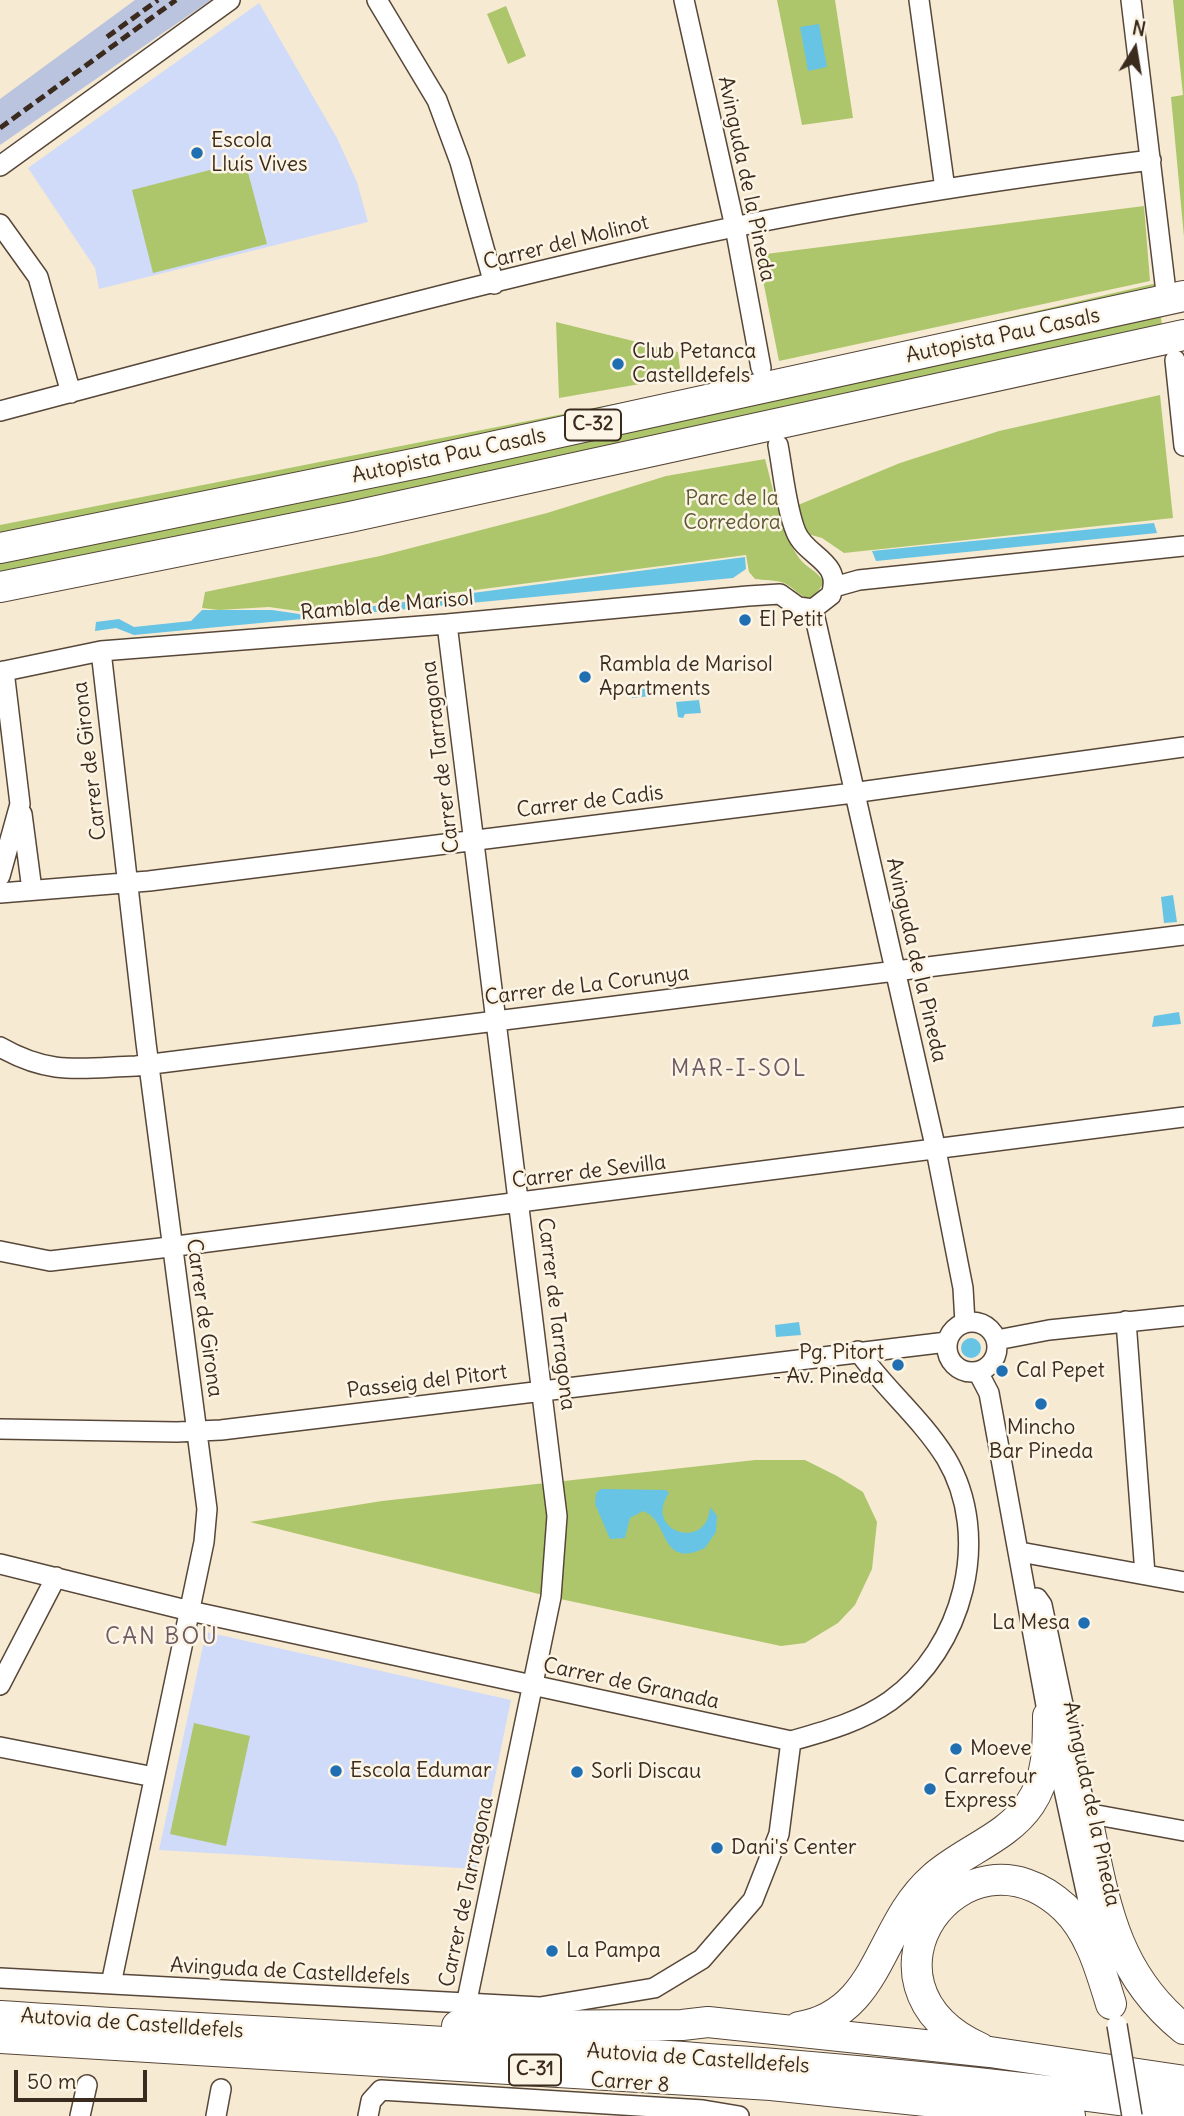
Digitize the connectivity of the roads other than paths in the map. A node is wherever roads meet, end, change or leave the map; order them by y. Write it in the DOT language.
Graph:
graph roads {
  1 [pos="230,0"];
  2 [pos="377,0"];
  3 [pos="684,0"];
  4 [pos="919,0"];
  5 [pos="1131,0"];
  6 [pos="1151,159"];
  7 [pos="0,166"];
  8 [pos="945,189"];
  9 [pos="0,223"];
  10 [pos="734,227"];
  11 [pos="494,284"];
  12 [pos="1175,294"];
  13 [pos="1179,347"];
  14 [pos="761,369"];
  15 [pos="71,393"];
  16 [pos="0,411"];
  17 [pos="778,444"];
  18 [pos="1184,446"];
  19 [pos="350,517"];
  20 [pos="1184,546"];
  21 [pos="0,548"];
  22 [pos="0,587"];
  23 [pos="834,587"];
  24 [pos="0,607"];
  25 [pos="814,609"];
  26 [pos="447,624"];
  27 [pos="101,651"];
  28 [pos="2,672"];
  29 [pos="1184,747"];
  30 [pos="855,793"];
  31 [pos="20,804"];
  32 [pos="473,839"];
  33 [pos="0,876"];
  34 [pos="127,882"];
  35 [pos="32,890"];
  36 [pos="0,893"];
  37 [pos="1184,935"];
  38 [pos="893,969"];
  39 [pos="497,1020"];
  40 [pos="0,1047"];
  41 [pos="149,1064"];
  42 [pos="1184,1117"];
  43 [pos="936,1150"];
  44 [pos="519,1204"];
  45 [pos="172,1247"];
  46 [pos="0,1251"];
  47 [pos="1184,1315"];
  48 [pos="1126,1321"];
  49 [pos="965,1323"];
  50 [pos="997,1340"];
  51 [pos="947,1342"];
  52 [pos="858,1351"];
  53 [pos="978,1372"];
  54 [pos="544,1390"];
  55 [pos="0,1429"];
  56 [pos="196,1431"];
  57 [pos="1020,1552"];
  58 [pos="0,1564"];
  59 [pos="1145,1574"];
  60 [pos="56,1577"];
  61 [pos="1184,1581"];
  62 [pos="1027,1592"];
  63 [pos="190,1611"];
  64 [pos="0,1685"];
  65 [pos="534,1686"];
  66 [pos="1048,1716"];
  67 [pos="792,1741"];
  68 [pos="0,1748"];
  69 [pos="154,1777"];
  70 [pos="1086,1813"];
  71 [pos="1184,1831"];
  72 [pos="0,1978"];
  73 [pos="111,1984"];
  74 [pos="466,2005"];
  75 [pos="540,2007"];
  76 [pos="1114,2014"];
  77 [pos="0,2016"];
  78 [pos="708,2022"];
  79 [pos="1184,2029"];
  80 [pos="787,2030"];
  81 [pos="247,2032"];
  82 [pos="0,2038"];
  83 [pos="990,2052"];
  84 [pos="1184,2081"];
  85 [pos="86,2085"];
  86 [pos="806,2088"];
  87 [pos="221,2089"];
  88 [pos="1184,2109"];
  89 [pos="80,2116"];
  90 [pos="216,2116"];
  91 [pos="368,2116"];
  92 [pos="738,2116"];
  93 [pos="918,2116"];
  94 [pos="1070,2116"];
  95 [pos="1132,2116"];
  1 -- 7 [label="street"];
  2 -- 11 [label="street"];
  3 -- 10 [label="street, Avinguda de la Pineda"];
  4 -- 8 [label="street"];
  5 -- 6 [label="street"];
  6 -- 8 [label="street, Carrer del Molinot"];
  6 -- 12 [label="street"];
  8 -- 10 [label="street, Carrer del Molinot"];
  9 -- 15 [label="street"];
  10 -- 11 [label="street, Carrer del Molinot"];
  10 -- 14 [label="street, Avinguda de la Pineda"];
  11 -- 15 [label="street, Carrer del Molinot"];
  12 -- 21 [label="highway, Autopista Pau Casals / C-32"];
  13 -- 18 [label="street"];
  13 -- 19 [label="highway, Autopista Pau Casals / C-32"];
  15 -- 16 [label="street, Carrer del Molinot"];
  17 -- 23 [label="street"];
  19 -- 22 [label="highway, Autopista Pau Casals / C-32"];
  19 -- 24 [label="highway"];
  20 -- 23 [label="street"];
  23 -- 25 [label="street"];
  25 -- 26 [label="street, Rambla de Marisol"];
  25 -- 30 [label="street, Avinguda de la Pineda"];
  26 -- 27 [label="street, Rambla de Marisol"];
  26 -- 32 [label="street, Carrer de Tarragona"];
  27 -- 28 [label="street, Rambla de Marisol"];
  27 -- 34 [label="street, Carrer de Girona"];
  28 -- 31 [label="street"];
  29 -- 30 [label="street, Carrer de Cadis"];
  30 -- 32 [label="street, Carrer de Cadis"];
  30 -- 38 [label="street, Avinguda de la Pineda"];
  31 -- 33 [label="street"];
  31 -- 35 [label="street"];
  32 -- 34 [label="street, Carrer de Cadis"];
  32 -- 39 [label="street, Carrer de Tarragona"];
  34 -- 35 [label="street, Carrer de Cadis"];
  34 -- 41 [label="street, Carrer de Girona"];
  35 -- 36 [label="street, Carrer de Cadis"];
  37 -- 38 [label="street, Carrer de La Corunya"];
  38 -- 39 [label="street, Carrer de La Corunya"];
  38 -- 43 [label="street, Avinguda de la Pineda"];
  39 -- 41 [label="street, Carrer de La Corunya"];
  39 -- 44 [label="street, Carrer de Tarragona"];
  40 -- 41 [label="street, Carrer de La Corunya"];
  41 -- 45 [label="street, Carrer de Girona"];
  42 -- 43 [label="street, Carrer de Sevilla"];
  43 -- 44 [label="street, Carrer de Sevilla"];
  43 -- 49 [label="street, Avinguda de la Pineda"];
  44 -- 45 [label="street, Carrer de Sevilla"];
  44 -- 54 [label="street, Carrer de Tarragona"];
  45 -- 46 [label="street, Carrer de Sevilla"];
  45 -- 56 [label="street, Carrer de Girona"];
  47 -- 48 [label="street"];
  48 -- 50 [label="street"];
  48 -- 59 [label="street"];
  49 -- 50 [label="street"];
  49 -- 51 [label="street"];
  50 -- 53 [label="street"];
  51 -- 52 [label="street, Passeig del Pitort"];
  51 -- 53 [label="street"];
  52 -- 54 [label="street, Passeig del Pitort"];
  52 -- 67 [label="street, Carrer de Granada"];
  53 -- 57 [label="street, Avinguda de la Pineda"];
  54 -- 56 [label="street, Passeig del Pitort"];
  54 -- 65 [label="street, Carrer de Tarragona"];
  55 -- 56 [label="street, Passeig del Pitort"];
  56 -- 63 [label="street, Carrer de Girona"];
  57 -- 59 [label="street"];
  57 -- 62 [label="street, Avinguda de la Pineda"];
  58 -- 60 [label="street, Carrer de Granada"];
  59 -- 61 [label="street"];
  60 -- 63 [label="street, Carrer de Granada"];
  60 -- 64 [label="street"];
  62 -- 66 [label="street, Avinguda de la Pineda"];
  62 -- 70 [label="street, Avinguda de la Pineda"];
  63 -- 65 [label="street, Carrer de Granada"];
  63 -- 69 [label="street, Carrer de Girona"];
  65 -- 67 [label="street, Carrer de Granada"];
  65 -- 74 [label="street, Carrer de Tarragona"];
  66 -- 76 [label="street, Avinguda de la Pineda"];
  66 -- 80 [label="highway"];
  67 -- 75 [label="street, Avinguda de Castelldefels"];
  68 -- 69 [label="street"];
  69 -- 73 [label="street, Carrer de Girona"];
  70 -- 71 [label="street"];
  70 -- 79 [label="highway"];
  72 -- 73 [label="street, Avinguda de Castelldefels"];
  73 -- 74 [label="street, Avinguda de Castelldefels"];
  74 -- 75 [label="street, Avinguda de Castelldefels"];
  75 -- 78 [label="highway"];
  76 -- 83 [label="highway"];
  76 -- 95 [label="street, Avinguda de la Pineda, bridge"];
  77 -- 81 [label="highway, Autovia de Castelldefels / C-31"];
  78 -- 80 [label="highway"];
  78 -- 81 [label="highway"];
  80 -- 83 [label="highway"];
  81 -- 88 [label="highway, Autovia de Castelldefels / C-31"];
  82 -- 86 [label="highway, Autovia de Castelldefels / C-31"];
  83 -- 84 [label="highway"];
  85 -- 89 [label="street"];
  86 -- 93 [label="highway"];
  86 -- 94 [label="highway, Autovia de Castelldefels / C-31"];
  87 -- 90 [label="street"];
  91 -- 92 [label="street, Carrer 8"];
}
